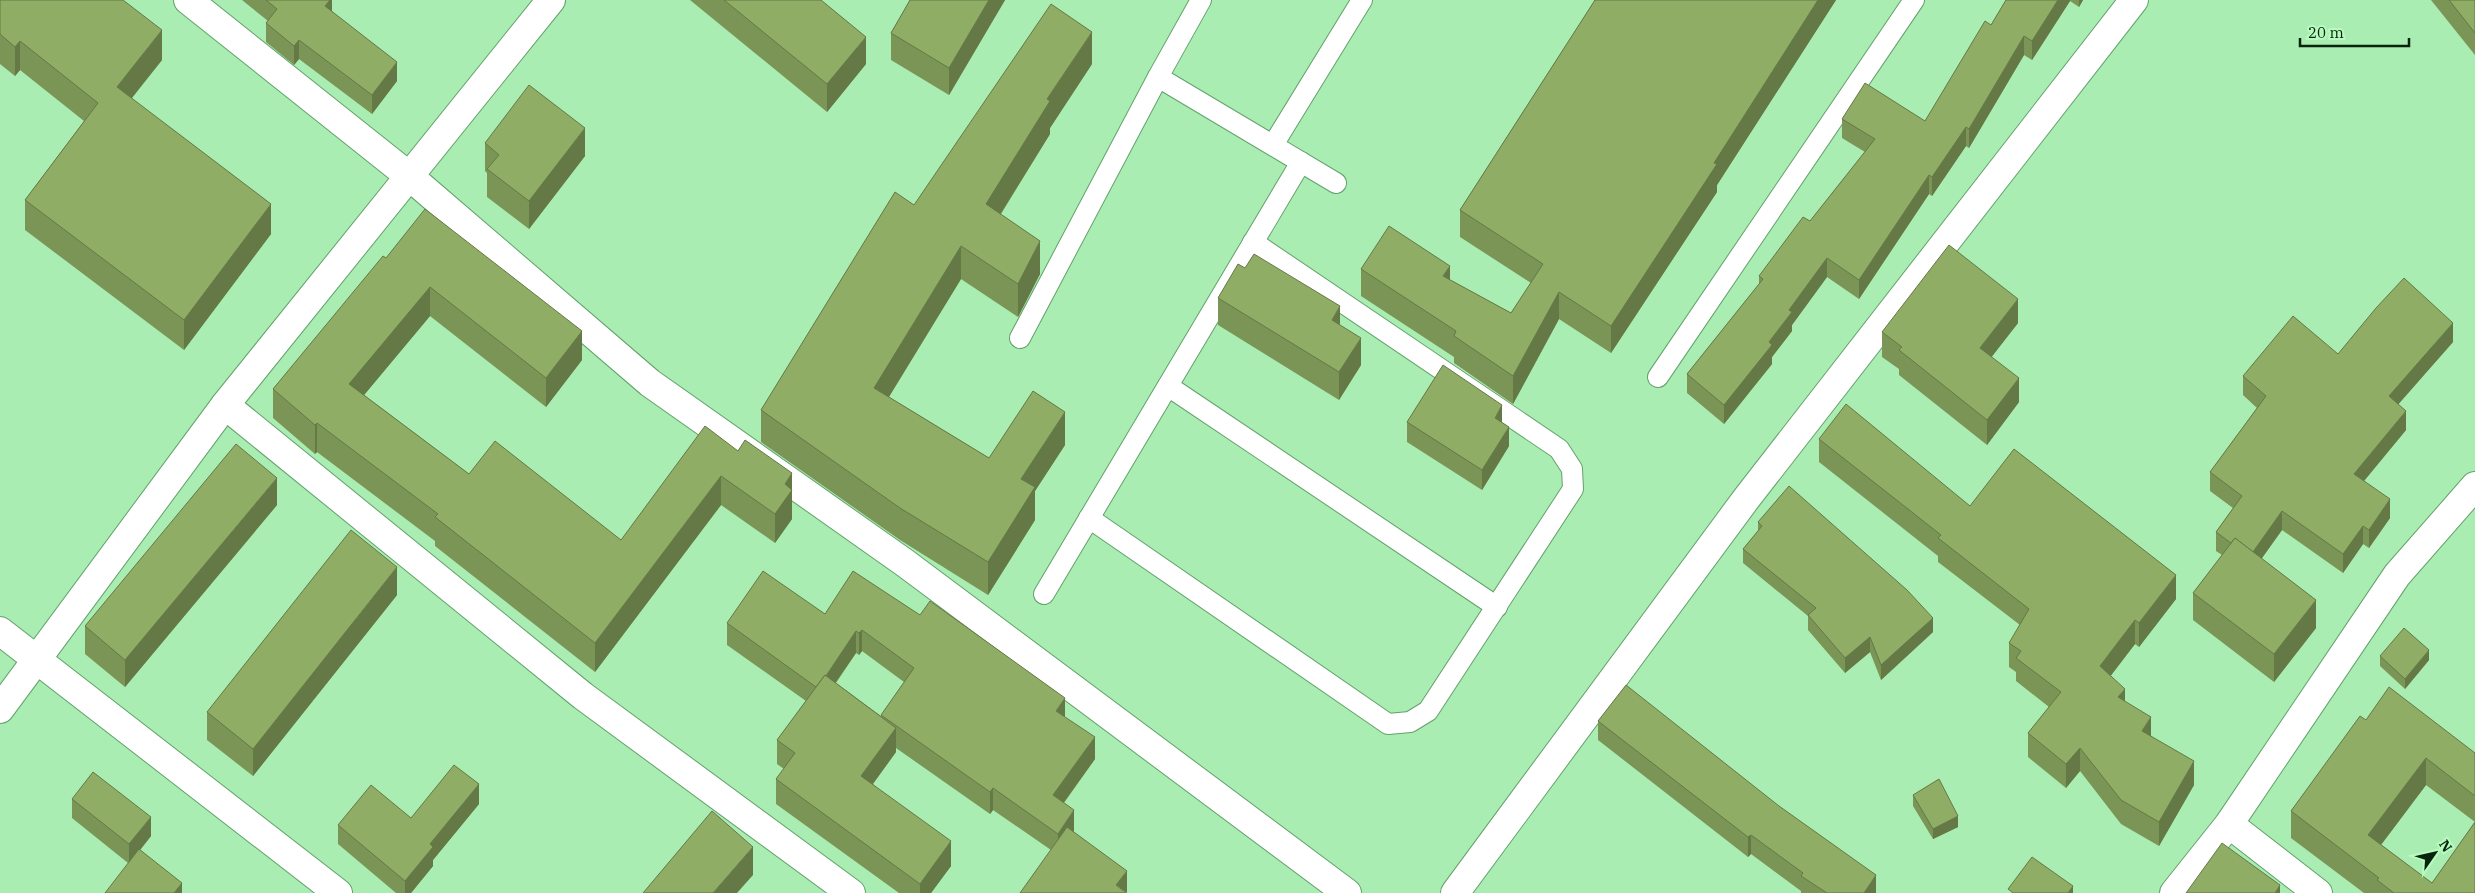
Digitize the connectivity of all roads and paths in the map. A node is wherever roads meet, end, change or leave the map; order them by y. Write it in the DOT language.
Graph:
graph roads {
  1 [pos="188,0"];
  2 [pos="551,0"];
  3 [pos="1202,0"];
  4 [pos="1362,0"];
  5 [pos="1914,0"];
  6 [pos="2134,0"];
  7 [pos="1158,78"];
  8 [pos="1273,145"];
  9 [pos="1301,162"];
  10 [pos="409,176"];
  11 [pos="1336,183"];
  12 [pos="1253,242"];
  13 [pos="1020,338"];
  14 [pos="1658,377"];
  15 [pos="1168,386"];
  16 [pos="225,405"];
  17 [pos="2475,486"];
  18 [pos="1089,518"];
  19 [pos="1044,594"];
  20 [pos="1496,607"];
  21 [pos="0,631"];
  22 [pos="38,660"];
  23 [pos="0,709"];
  24 [pos="2229,824"];
  25 [pos="338,893"];
  26 [pos="851,893"];
  27 [pos="1347,893"];
  28 [pos="1455,893"];
  29 [pos="2174,893"];
  30 [pos="2318,893"];
  1 -- 10 [label="street"];
  2 -- 10 [label="street"];
  3 -- 7 [label="lane"];
  4 -- 8 [label="lane"];
  5 -- 14 [label="lane"];
  6 -- 28 [label="street"];
  7 -- 8 [label="lane"];
  7 -- 13 [label="lane"];
  8 -- 9 [label="lane"];
  9 -- 11 [label="lane"];
  9 -- 12 [label="lane"];
  10 -- 16 [label="street"];
  10 -- 27 [label="street"];
  12 -- 15 [label="lane"];
  12 -- 20 [label="lane"];
  15 -- 18 [label="lane"];
  15 -- 20 [label="lane"];
  16 -- 22 [label="street"];
  16 -- 26 [label="street"];
  17 -- 24 [label="street"];
  18 -- 19 [label="lane"];
  18 -- 20 [label="lane"];
  21 -- 22 [label="street"];
  22 -- 23 [label="street"];
  22 -- 25 [label="street"];
  24 -- 29 [label="street"];
  24 -- 30 [label="street"];
}
